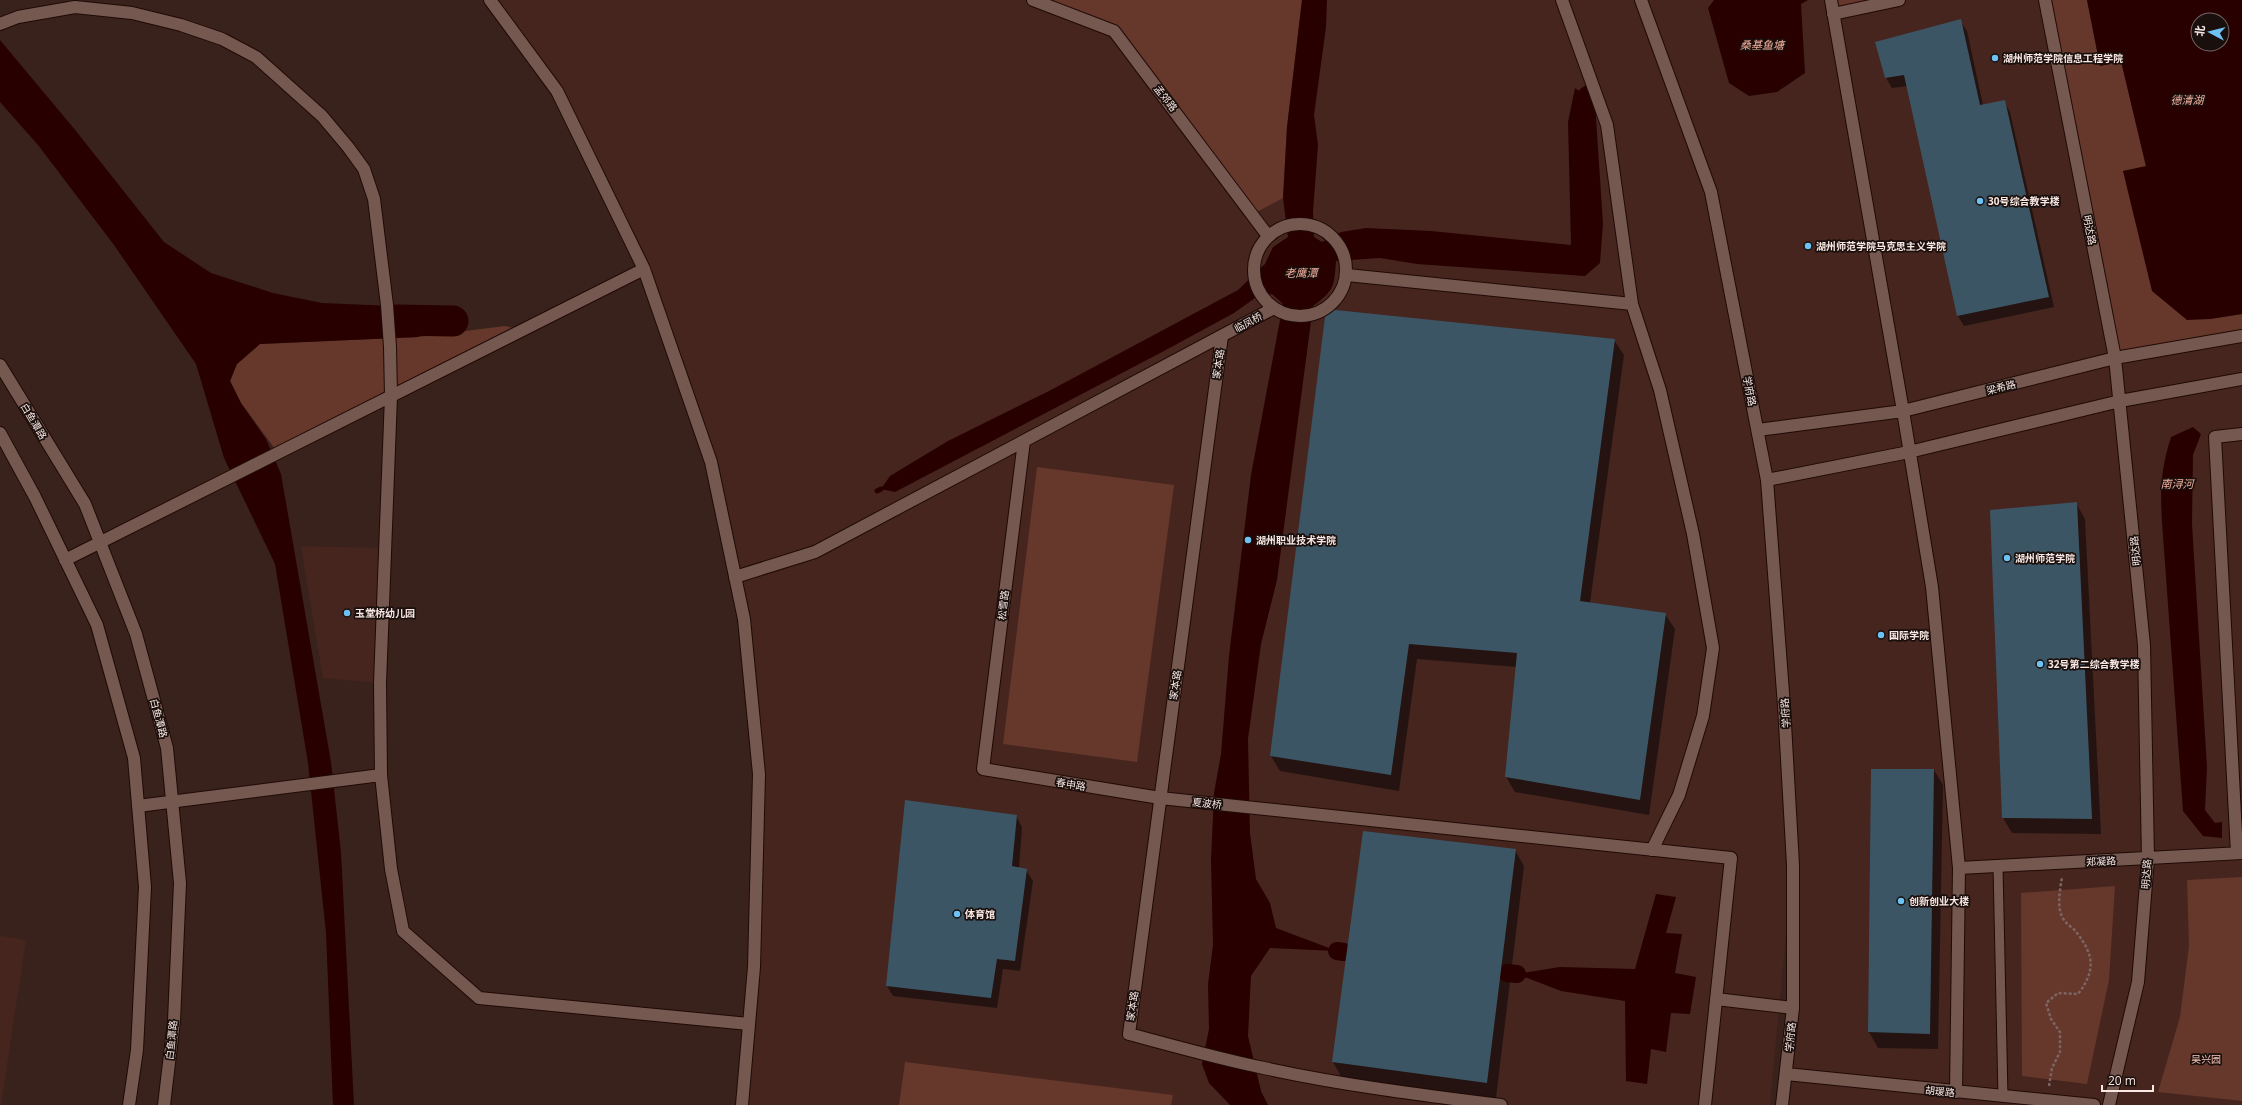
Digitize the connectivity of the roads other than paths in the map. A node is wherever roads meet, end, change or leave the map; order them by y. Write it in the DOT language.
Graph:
graph roads {
  1 [pos="490,0"];
  2 [pos="1033,0"];
  3 [pos="1562,0"];
  4 [pos="1642,0"];
  5 [pos="1831,0"];
  6 [pos="1899,0"];
  7 [pos="2045,0"];
  8 [pos="1833,14"];
  9 [pos="0,24"];
  10 [pos="1268,236"];
  11 [pos="644,269"];
  12 [pos="1347,270"];
  13 [pos="1632,304"];
  14 [pos="1276,310"];
  15 [pos="1222,336"];
  16 [pos="2242,336"];
  17 [pos="2115,358"];
  18 [pos="0,365"];
  19 [pos="2242,379"];
  20 [pos="391,396"];
  21 [pos="2120,401"];
  22 [pos="1903,411"];
  23 [pos="1758,430"];
  24 [pos="0,433"];
  25 [pos="2242,434"];
  26 [pos="1024,442"];
  27 [pos="1909,452"];
  28 [pos="1766,480"];
  29 [pos="100,542"];
  30 [pos="65,560"];
  31 [pos="735,577"];
  32 [pos="983,769"];
  33 [pos="381,775"];
  34 [pos="1160,798"];
  35 [pos="172,800"];
  36 [pos="138,806"];
  37 [pos="1652,850"];
  38 [pos="2239,853"];
  39 [pos="2148,858"];
  40 [pos="1998,866"];
  41 [pos="1959,868"];
  42 [pos="1716,999"];
  43 [pos="1793,1008"];
  44 [pos="749,1024"];
  45 [pos="1786,1074"];
  46 [pos="1956,1092"];
  47 [pos="2003,1096"];
  48 [pos="129,1105"];
  49 [pos="164,1105"];
  50 [pos="742,1105"];
  51 [pos="1501,1105"];
  52 [pos="1704,1105"];
  53 [pos="1782,1105"];
  54 [pos="2094,1105"];
  55 [pos="2109,1105"];
  1 -- 11 [label="street"];
  2 -- 10 [label="street, 孟郊路"];
  3 -- 13 [label="street"];
  4 -- 23 [label="street, 学府路"];
  5 -- 8 [label="street"];
  6 -- 8 [label="street"];
  7 -- 17 [label="street, 明达路"];
  8 -- 22 [label="street"];
  9 -- 20 [label="street"];
  10 -- 12 [label="street"];
  10 -- 14 [label="street"];
  11 -- 20 [label="street"];
  11 -- 31 [label="street"];
  12 -- 13 [label="street"];
  12 -- 14 [label="street"];
  13 -- 37 [label="street"];
  14 -- 15 [label="street, 临凤桥"];
  15 -- 26 [label="street, 临凤桥"];
  15 -- 34 [label="street, 家本路"];
  16 -- 17 [label="street, 梁希路"];
  17 -- 21 [label="street, 明达路"];
  17 -- 22 [label="street, 梁希路"];
  18 -- 29 [label="street, 白鱼潭路"];
  19 -- 21 [label="street"];
  20 -- 29 [label="street"];
  20 -- 33 [label="street"];
  21 -- 27 [label="street"];
  21 -- 39 [label="street, 明达路"];
  22 -- 23 [label="street, 梁希路"];
  22 -- 27 [label="street"];
  23 -- 28 [label="street, 学府路"];
  24 -- 30 [label="street"];
  25 -- 38 [label="street"];
  26 -- 31 [label="street, 临凤桥"];
  26 -- 32 [label="street, 松雪路"];
  27 -- 28 [label="street"];
  27 -- 41 [label="street"];
  28 -- 43 [label="street, 学府路"];
  29 -- 30 [label="street"];
  29 -- 35 [label="street, 白鱼潭路"];
  30 -- 36 [label="street"];
  31 -- 44 [label="street"];
  32 -- 34 [label="street, 春申路"];
  33 -- 35 [label="street"];
  33 -- 44 [label="street"];
  34 -- 37 [label="street, 夏波桥"];
  34 -- 51 [label="street, 家本路"];
  35 -- 36 [label="street"];
  35 -- 49 [label="street, 白鱼潭路"];
  36 -- 48 [label="street"];
  37 -- 42 [label="street, 夏波桥"];
  38 -- 39 [label="street, 郑凝路"];
  39 -- 40 [label="street, 郑凝路"];
  39 -- 55 [label="street, 明达路"];
  40 -- 41 [label="street, 郑凝路"];
  40 -- 47 [label="lane"];
  41 -- 46 [label="street"];
  42 -- 43 [label="street"];
  42 -- 52 [label="street"];
  43 -- 45 [label="street, 学府路"];
  44 -- 50 [label="street"];
  45 -- 46 [label="street, 胡瑗路"];
  45 -- 53 [label="street, 学府路"];
  46 -- 47 [label="street, 胡瑗路"];
  47 -- 54 [label="street, 胡瑗路"];
}
